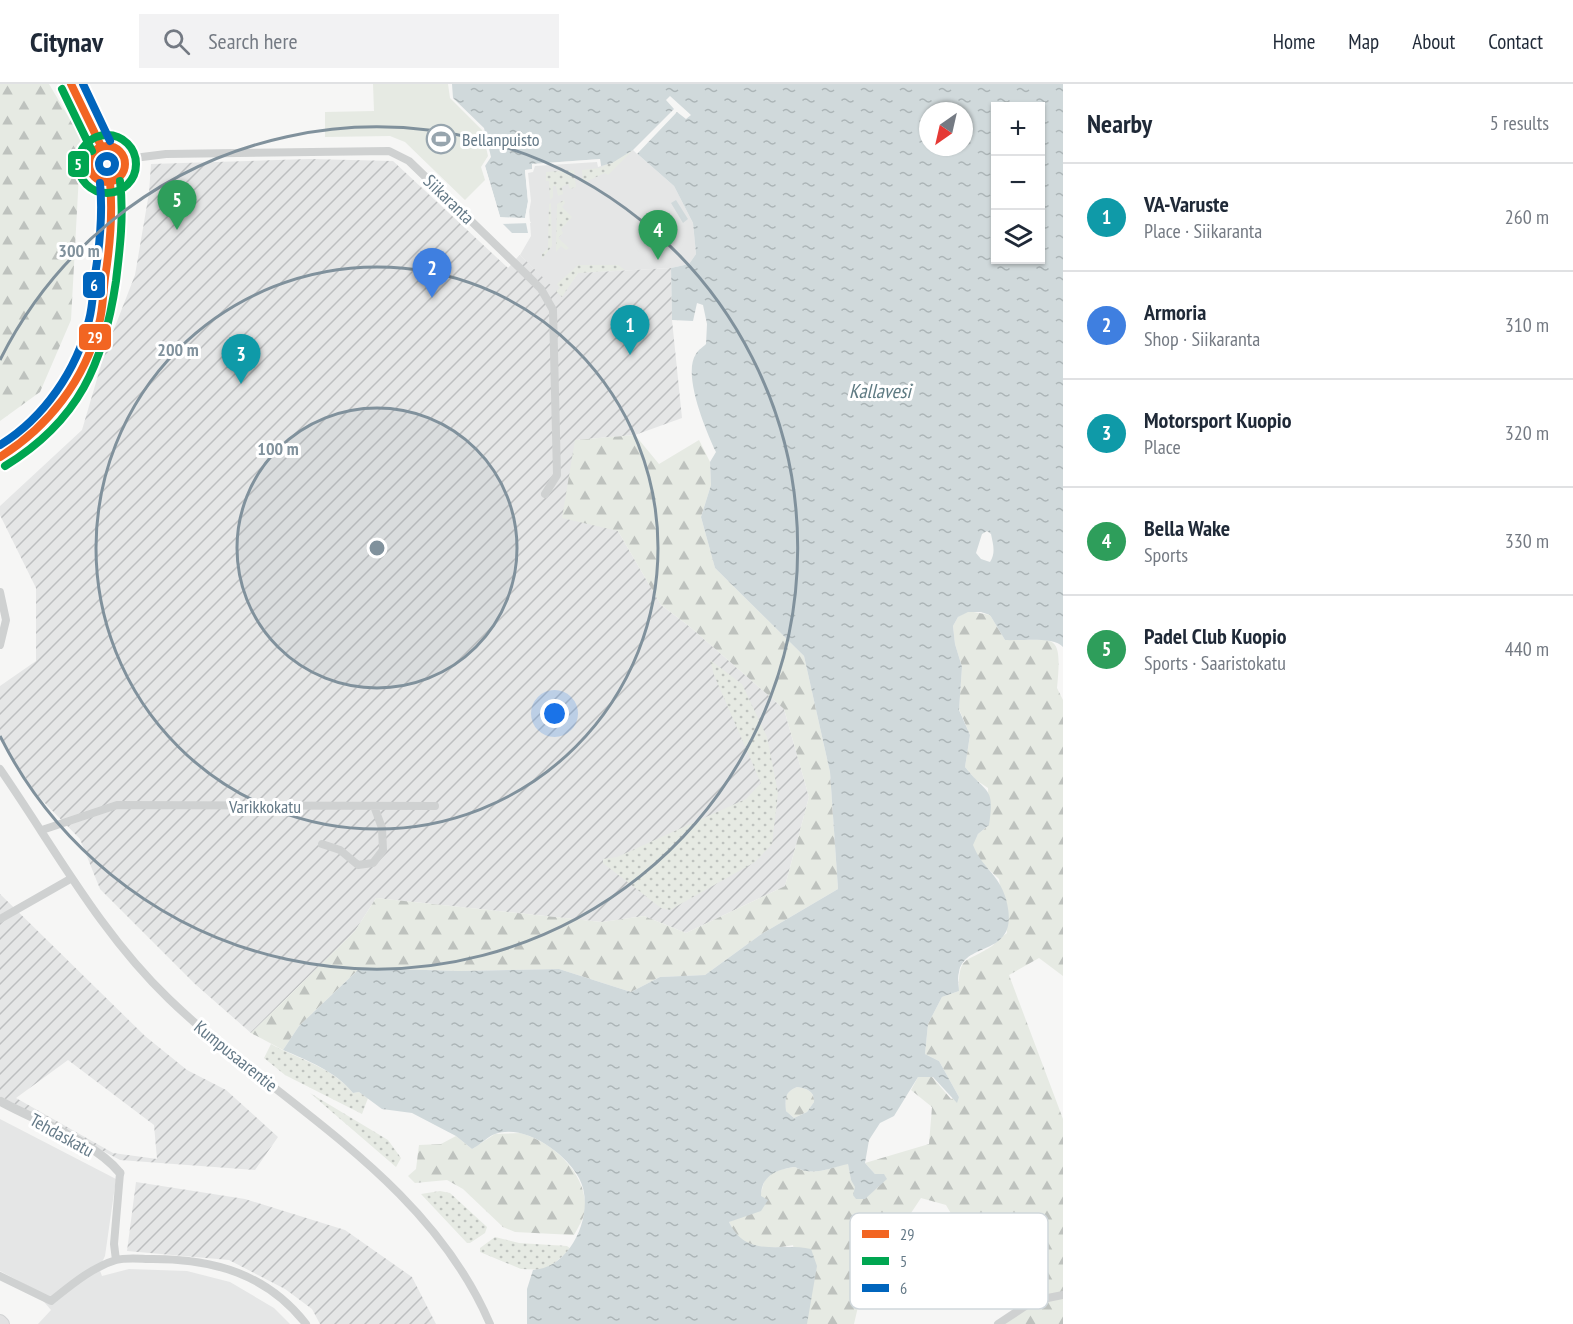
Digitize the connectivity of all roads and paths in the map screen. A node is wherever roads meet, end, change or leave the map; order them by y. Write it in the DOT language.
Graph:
graph roads {
  1 [pos="71,84"];
  2 [pos="101,146"];
  3 [pos="126,159"];
  4 [pos="110,183"];
  5 [pos="0,457"];
  6 [pos="545,494"];
  7 [pos="0,592"];
  8 [pos="0,645"];
  9 [pos="0,769"];
  10 [pos="374,806"];
  11 [pos="435,806"];
  12 [pos="42,830"];
  13 [pos="322,844"];
  14 [pos="72,878"];
  15 [pos="0,919"];
  16 [pos="0,1101"];
  17 [pos="120,1173"];
  18 [pos="116,1260"];
  19 [pos="0,1276"];
  20 [pos="1063,1295"];
  21 [pos="1048,1298"];
  22 [pos="1021,1309"];
  23 [pos="306,1324"];
  24 [pos="490,1324"];
  25 [pos="998,1324"];
  1 -- 2 [label="main road"];
  2 -- 3 [label="main road"];
  2 -- 4 [label="main road"];
  3 -- 4 [label="main road"];
  3 -- 6 [label="street, Siikaranta"];
  4 -- 5 [label="main road"];
  7 -- 8 [label="street"];
  9 -- 12 [label="street, Kumpusaarentie"];
  10 -- 11 [label="street, Varikkokatu"];
  10 -- 12 [label="street, Varikkokatu"];
  10 -- 13 [label="street"];
  12 -- 14 [label="street, Kumpusaarentie"];
  14 -- 15 [label="street"];
  14 -- 24 [label="street, Kumpusaarentie"];
  16 -- 17 [label="street, Tehdaskatu"];
  17 -- 18 [label="street"];
  18 -- 19 [label="street"];
  18 -- 23 [label="street"];
  20 -- 21 [label="street"];
  22 -- 25 [label="street"];
}
